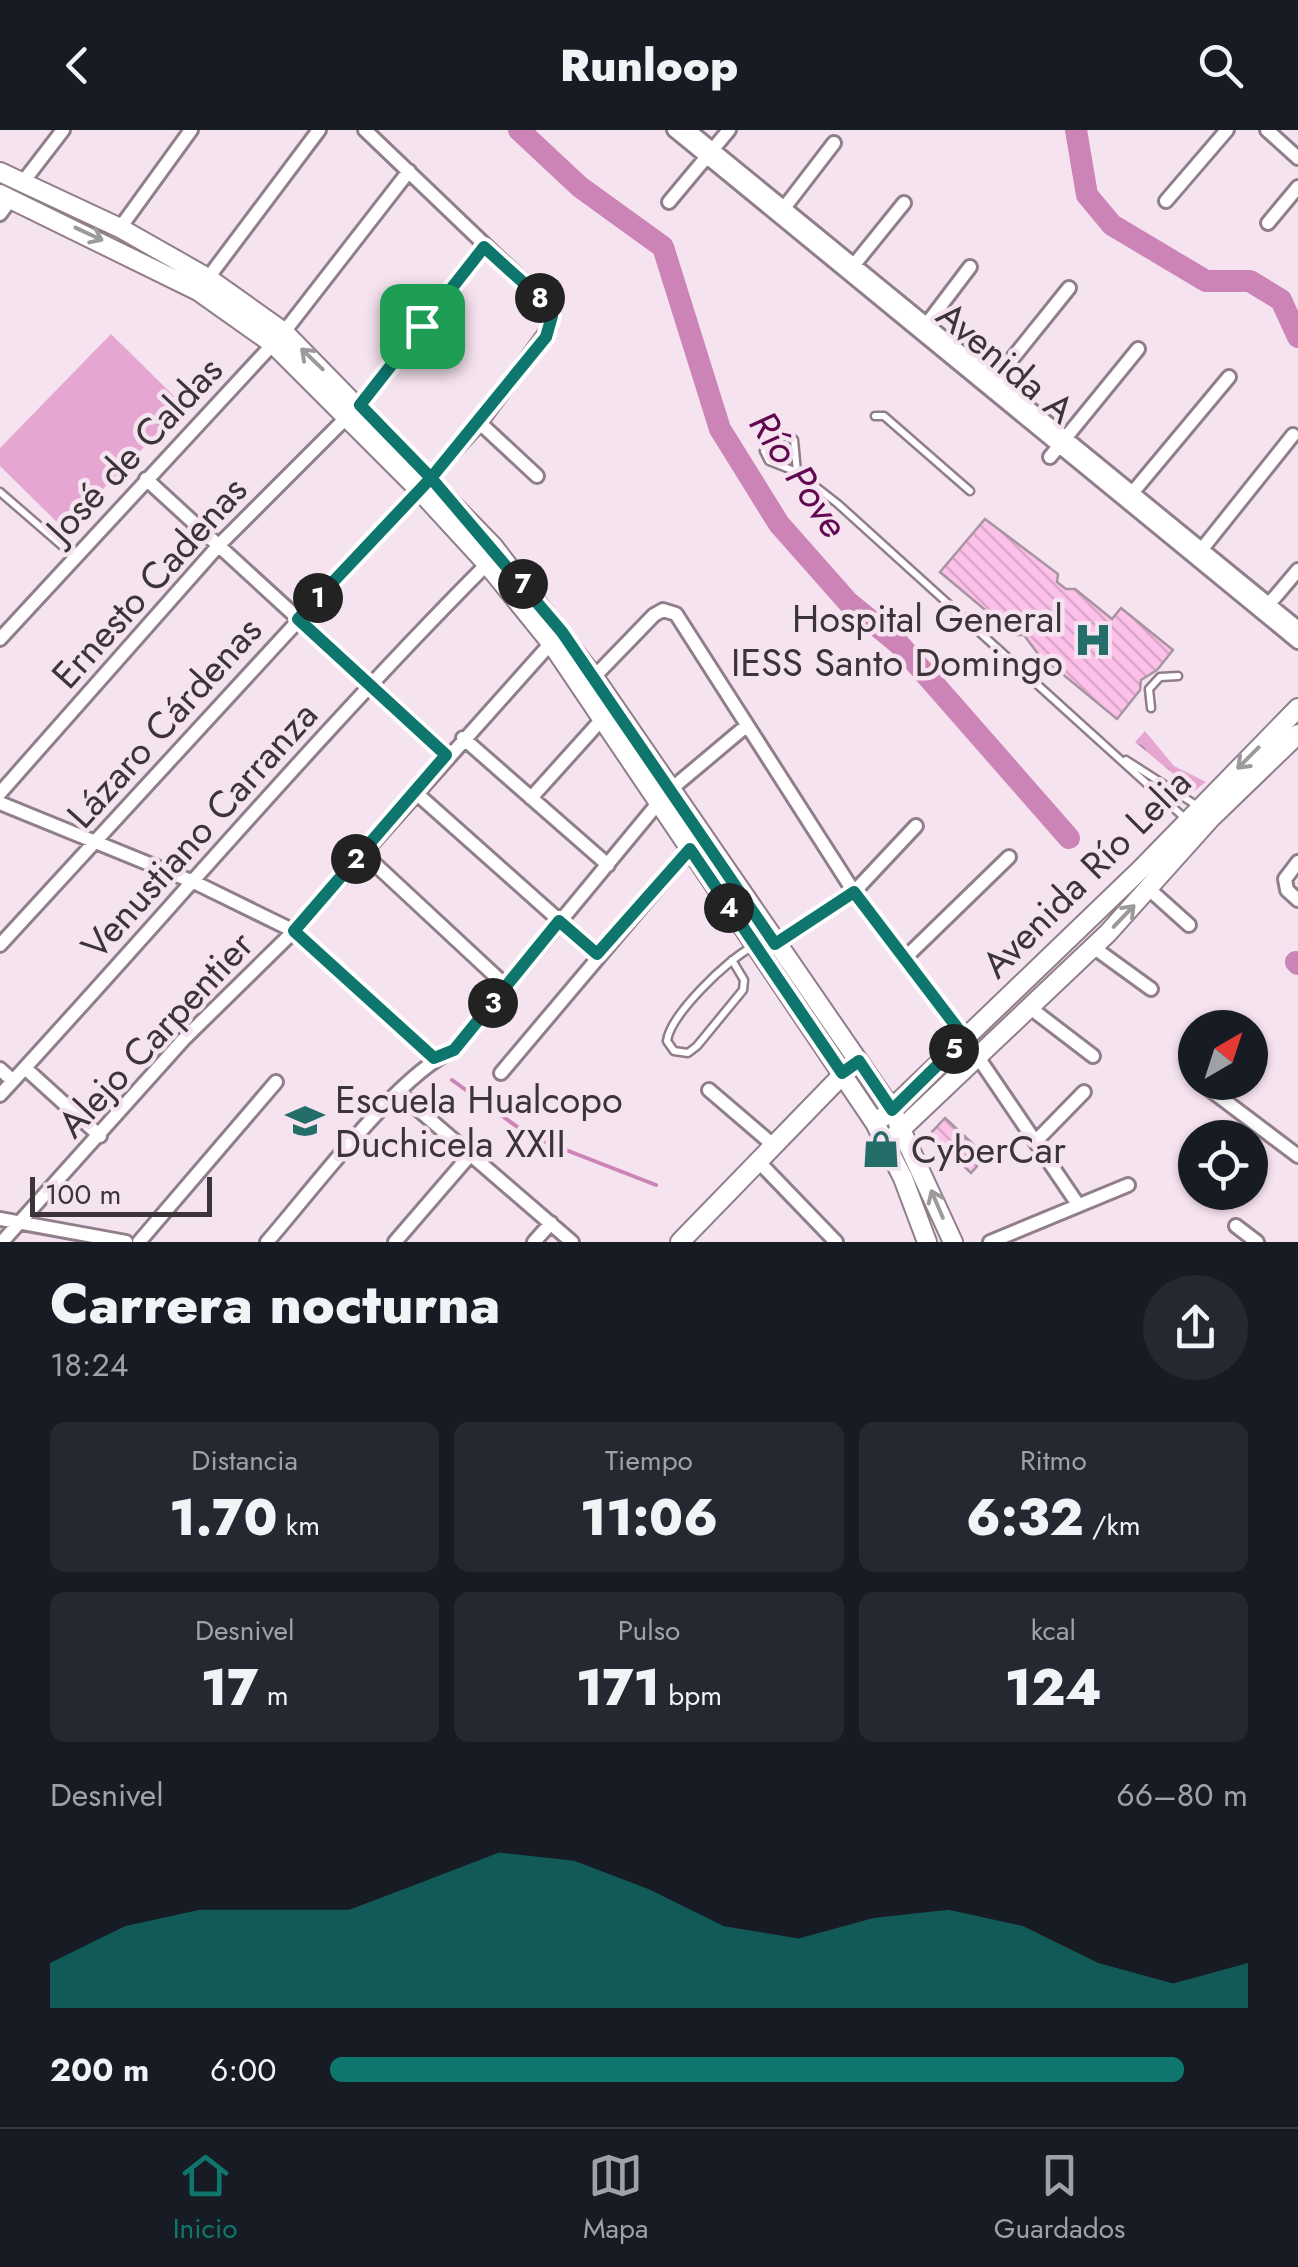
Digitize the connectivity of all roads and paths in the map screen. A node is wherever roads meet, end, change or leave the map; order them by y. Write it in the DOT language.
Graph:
graph roads {
  1 [pos="63,130"];
  2 [pos="191,130"];
  3 [pos="320,130"];
  4 [pos="365,130"];
  5 [pos="674,130"];
  6 [pos="689,130"];
  7 [pos="728,130"];
  8 [pos="1227,130"];
  9 [pos="1266,130"];
  10 [pos="834,142"];
  11 [pos="710,153"];
  12 [pos="1298,158"];
  13 [pos="409,171"];
  14 [pos="0,172"];
  15 [pos="23,182"];
  16 [pos="1298,187"];
  17 [pos="1166,201"];
  18 [pos="4,202"];
  19 [pos="670,202"];
  20 [pos="904,203"];
  21 [pos="782,211"];
  22 [pos="1268,223"];
  23 [pos="120,228"];
  24 [pos="484,247"];
  25 [pos="852,268"];
  26 [pos="970,268"];
  27 [pos="208,278"];
  28 [pos="1068,288"];
  29 [pos="924,326"];
  30 [pos="278,338"];
  31 [pos="1138,349"];
  32 [pos="1229,377"];
  33 [pos="992,383"];
  34 [pos="354,410"];
  35 [pos="875,416"];
  36 [pos="480,423"];
  37 [pos="1293,435"];
  38 [pos="1059,447"];
  39 [pos="798,472"];
  40 [pos="537,476"];
  41 [pos="146,478"];
  42 [pos="425,484"];
  43 [pos="970,491"];
  44 [pos="0,492"];
  45 [pos="1129,497"];
  46 [pos="219,545"];
  47 [pos="1199,553"];
  48 [pos="75,556"];
  49 [pos="487,564"];
  50 [pos="1298,570"];
  51 [pos="1265,608"];
  52 [pos="298,619"];
  53 [pos="1298,628"];
  54 [pos="0,639"];
  55 [pos="1298,642"];
  56 [pos="551,643"];
  57 [pos="1178,676"];
  58 [pos="594,678"];
  59 [pos="369,683"];
  60 [pos="1151,708"];
  61 [pos="1298,708"];
  62 [pos="602,718"];
  63 [pos="744,728"];
  64 [pos="1298,734"];
  65 [pos="463,738"];
  66 [pos="1115,754"];
  67 [pos="446,755"];
  68 [pos="415,792"];
  69 [pos="0,793"];
  70 [pos="664,796"];
  71 [pos="530,798"];
  72 [pos="0,802"];
  73 [pos="1199,819"];
  74 [pos="916,826"];
  75 [pos="96,841"];
  76 [pos="690,849"];
  77 [pos="362,852"];
  78 [pos="1009,856"];
  79 [pos="1298,862"];
  80 [pos="608,865"];
  81 [pos="196,882"];
  82 [pos="1150,890"];
  83 [pos="854,892"];
  84 [pos="1298,900"];
  85 [pos="559,921"];
  86 [pos="1189,926"];
  87 [pos="294,931"];
  88 [pos="775,944"];
  89 [pos="0,945"];
  90 [pos="754,945"];
  91 [pos="1093,947"];
  92 [pos="597,954"];
  93 [pos="906,956"];
  94 [pos="732,960"];
  95 [pos="506,985"];
  96 [pos="1151,989"];
  97 [pos="1029,1007"];
  98 [pos="965,1038"];
  99 [pos="1093,1056"];
  100 [pos="434,1058"];
  101 [pos="978,1059"];
  102 [pos="859,1061"];
  103 [pos="25,1068"];
  104 [pos="0,1069"];
  105 [pos="501,1073"];
  106 [pos="842,1073"];
  107 [pos="14,1080"];
  108 [pos="276,1082"];
  109 [pos="709,1090"];
  110 [pos="398,1092"];
  111 [pos="1084,1092"];
  112 [pos="0,1095"];
  113 [pos="1224,1100"];
  114 [pos="892,1110"];
  115 [pos="875,1123"];
  116 [pos="903,1130"];
  117 [pos="100,1136"];
  118 [pos="886,1140"];
  119 [pos="1037,1140"];
  120 [pos="772,1144"];
  121 [pos="470,1155"];
  122 [pos="1298,1156"];
  123 [pos="757,1160"];
  124 [pos="1128,1185"];
  125 [pos="1077,1203"];
  126 [pos="0,1219"];
  127 [pos="20,1223"];
  128 [pos="551,1223"];
  129 [pos="1236,1226"];
  130 [pos="2,1242"];
  131 [pos="126,1242"];
  132 [pos="139,1242"];
  133 [pos="268,1242"];
  134 [pos="394,1242"];
  135 [pos="534,1242"];
  136 [pos="572,1242"];
  137 [pos="680,1242"];
  138 [pos="836,1242"];
  139 [pos="927,1242"];
  140 [pos="953,1242"];
  141 [pos="990,1242"];
  142 [pos="1257,1242"];
  1 -- 15 [label="street"];
  2 -- 23 [label="street"];
  3 -- 27 [label="street"];
  4 -- 13 [label="street"];
  5 -- 11 [label="street, Avenida A"];
  6 -- 11 [label="street, Avenida A"];
  7 -- 11 [label="street"];
  8 -- 17 [label="street"];
  9 -- 12 [label="street"];
  10 -- 21 [label="street"];
  11 -- 19 [label="street"];
  11 -- 21 [label="street, Avenida A"];
  13 -- 24 [label="street"];
  13 -- 30 [label="street, José de Caldas"];
  14 -- 15 [label="main road"];
  15 -- 23 [label="main road"];
  16 -- 22 [label="street"];
  18 -- 30 [label="main road, one-way"];
  20 -- 25 [label="street"];
  21 -- 25 [label="street, Avenida A"];
  23 -- 27 [label="main road"];
  24 -- 34 [label="street, Ernesto Cadenas"];
  24 -- 36 [label="street, Lázaro Cárdenas"];
  25 -- 29 [label="street, Avenida A"];
  26 -- 29 [label="street"];
  27 -- 30 [label="main road"];
  28 -- 33 [label="street"];
  29 -- 33 [label="street, Avenida A"];
  30 -- 34 [label="main road"];
  30 -- 41 [label="street, José de Caldas"];
  31 -- 38 [label="street"];
  32 -- 45 [label="street"];
  33 -- 38 [label="street, Avenida A"];
  34 -- 42 [label="main road"];
  34 -- 46 [label="street, Ernesto Cadenas"];
  35 -- 43 [label="lane"];
  36 -- 40 [label="street"];
  36 -- 42 [label="street, Lázaro Cárdenas"];
  37 -- 47 [label="street"];
  38 -- 45 [label="street, Avenida A"];
  39 -- 39 [label="lane"];
  39 -- 66 [label="lane"];
  41 -- 46 [label="street"];
  41 -- 48 [label="street, José de Caldas"];
  42 -- 49 [label="main road"];
  42 -- 52 [label="street, Lázaro Cárdenas"];
  42 -- 58 [label="main road"];
  44 -- 48 [label="lane"];
  45 -- 47 [label="street, Avenida A"];
  46 -- 52 [label="street"];
  46 -- 69 [label="street, Ernesto Cadenas"];
  47 -- 51 [label="street, Avenida A"];
  48 -- 54 [label="street, José de Caldas"];
  49 -- 56 [label="main road"];
  49 -- 59 [label="street, Venustiano Carranza"];
  50 -- 51 [label="street"];
  51 -- 53 [label="street, Avenida A"];
  51 -- 55 [label="street, Avenida A"];
  52 -- 59 [label="street"];
  52 -- 75 [label="street, Lázaro Cárdenas"];
  56 -- 62 [label="main road"];
  56 -- 65 [label="street, Alejo Carpentier"];
  57 -- 60 [label="lane"];
  58 -- 63 [label="street"];
  58 -- 70 [label="main road"];
  59 -- 67 [label="street"];
  59 -- 81 [label="street, Venustiano Carranza"];
  61 -- 73 [label="main road, Avenida Río Lelia, one-way"];
  62 -- 70 [label="main road"];
  62 -- 71 [label="street"];
  63 -- 70 [label="street"];
  63 -- 83 [label="street"];
  64 -- 73 [label="main road, Avenida Río Lelia"];
  65 -- 67 [label="street, Alejo Carpentier"];
  65 -- 71 [label="street"];
  66 -- 73 [label="lane"];
  66 -- 73 [label="lane"];
  67 -- 68 [label="street, Alejo Carpentier"];
  68 -- 77 [label="street, Alejo Carpentier"];
  68 -- 85 [label="street"];
  70 -- 76 [label="main road"];
  70 -- 80 [label="street"];
  70 -- 88 [label="main road"];
  71 -- 80 [label="street"];
  72 -- 75 [label="street"];
  73 -- 82 [label="main road, Avenida Río Lelia"];
  73 -- 98 [label="main road, Avenida Río Lelia"];
  74 -- 83 [label="street"];
  75 -- 81 [label="street"];
  75 -- 89 [label="street, Lázaro Cárdenas"];
  76 -- 90 [label="main road"];
  76 -- 92 [label="street"];
  77 -- 87 [label="street, Alejo Carpentier"];
  77 -- 95 [label="street"];
  78 -- 93 [label="street"];
  79 -- 84 [label="street"];
  80 -- 85 [label="street"];
  81 -- 87 [label="street"];
  81 -- 103 [label="street, Venustiano Carranza"];
  82 -- 86 [label="street"];
  91 -- 82 [label="main road, Avenida Río Lelia, one-way"];
  83 -- 88 [label="street"];
  83 -- 93 [label="street"];
  85 -- 92 [label="street"];
  85 -- 95 [label="street"];
  87 -- 100 [label="street"];
  87 -- 117 [label="street, Alejo Carpentier"];
  88 -- 102 [label="main road"];
  90 -- 94 [label="lane"];
  90 -- 106 [label="main road"];
  91 -- 96 [label="street"];
  91 -- 97 [label="main road, Avenida Río Lelia"];
  92 -- 105 [label="street"];
  93 -- 98 [label="street"];
  94 -- 94 [label="lane"];
  95 -- 100 [label="street"];
  97 -- 99 [label="street"];
  97 -- 101 [label="main road, Avenida Río Lelia"];
  98 -- 101 [label="street"];
  98 -- 114 [label="main road, Avenida Río Lelia"];
  100 -- 110 [label="street"];
  101 -- 116 [label="main road, Avenida Río Lelia"];
  101 -- 119 [label="street"];
  102 -- 106 [label="main road"];
  102 -- 114 [label="main road"];
  103 -- 107 [label="street, Venustiano Carranza"];
  103 -- 117 [label="street"];
  104 -- 107 [label="street"];
  106 -- 115 [label="main road"];
  106 -- 120 [label="main road"];
  107 -- 112 [label="street, Venustiano Carranza"];
  108 -- 132 [label="street"];
  109 -- 120 [label="street"];
  110 -- 121 [label="street"];
  110 -- 133 [label="street"];
  111 -- 119 [label="street"];
  113 -- 122 [label="street"];
  114 -- 115 [label="main road, Avenida Río Lelia"];
  114 -- 116 [label="main road"];
  115 -- 118 [label="main road"];
  116 -- 118 [label="main road, Avenida Río Lelia"];
  140 -- 116 [label="main road, one-way"];
  117 -- 127 [label="street, Alejo Carpentier"];
  118 -- 139 [label="main road"];
  119 -- 125 [label="street"];
  120 -- 123 [label="main road"];
  121 -- 128 [label="street"];
  121 -- 134 [label="street"];
  123 -- 137 [label="main road"];
  123 -- 138 [label="street"];
  124 -- 125 [label="street"];
  125 -- 141 [label="street"];
  126 -- 127 [label="street"];
  127 -- 130 [label="street, Alejo Carpentier"];
  127 -- 131 [label="street"];
  128 -- 135 [label="street"];
  128 -- 136 [label="street"];
  129 -- 142 [label="street"];
}
